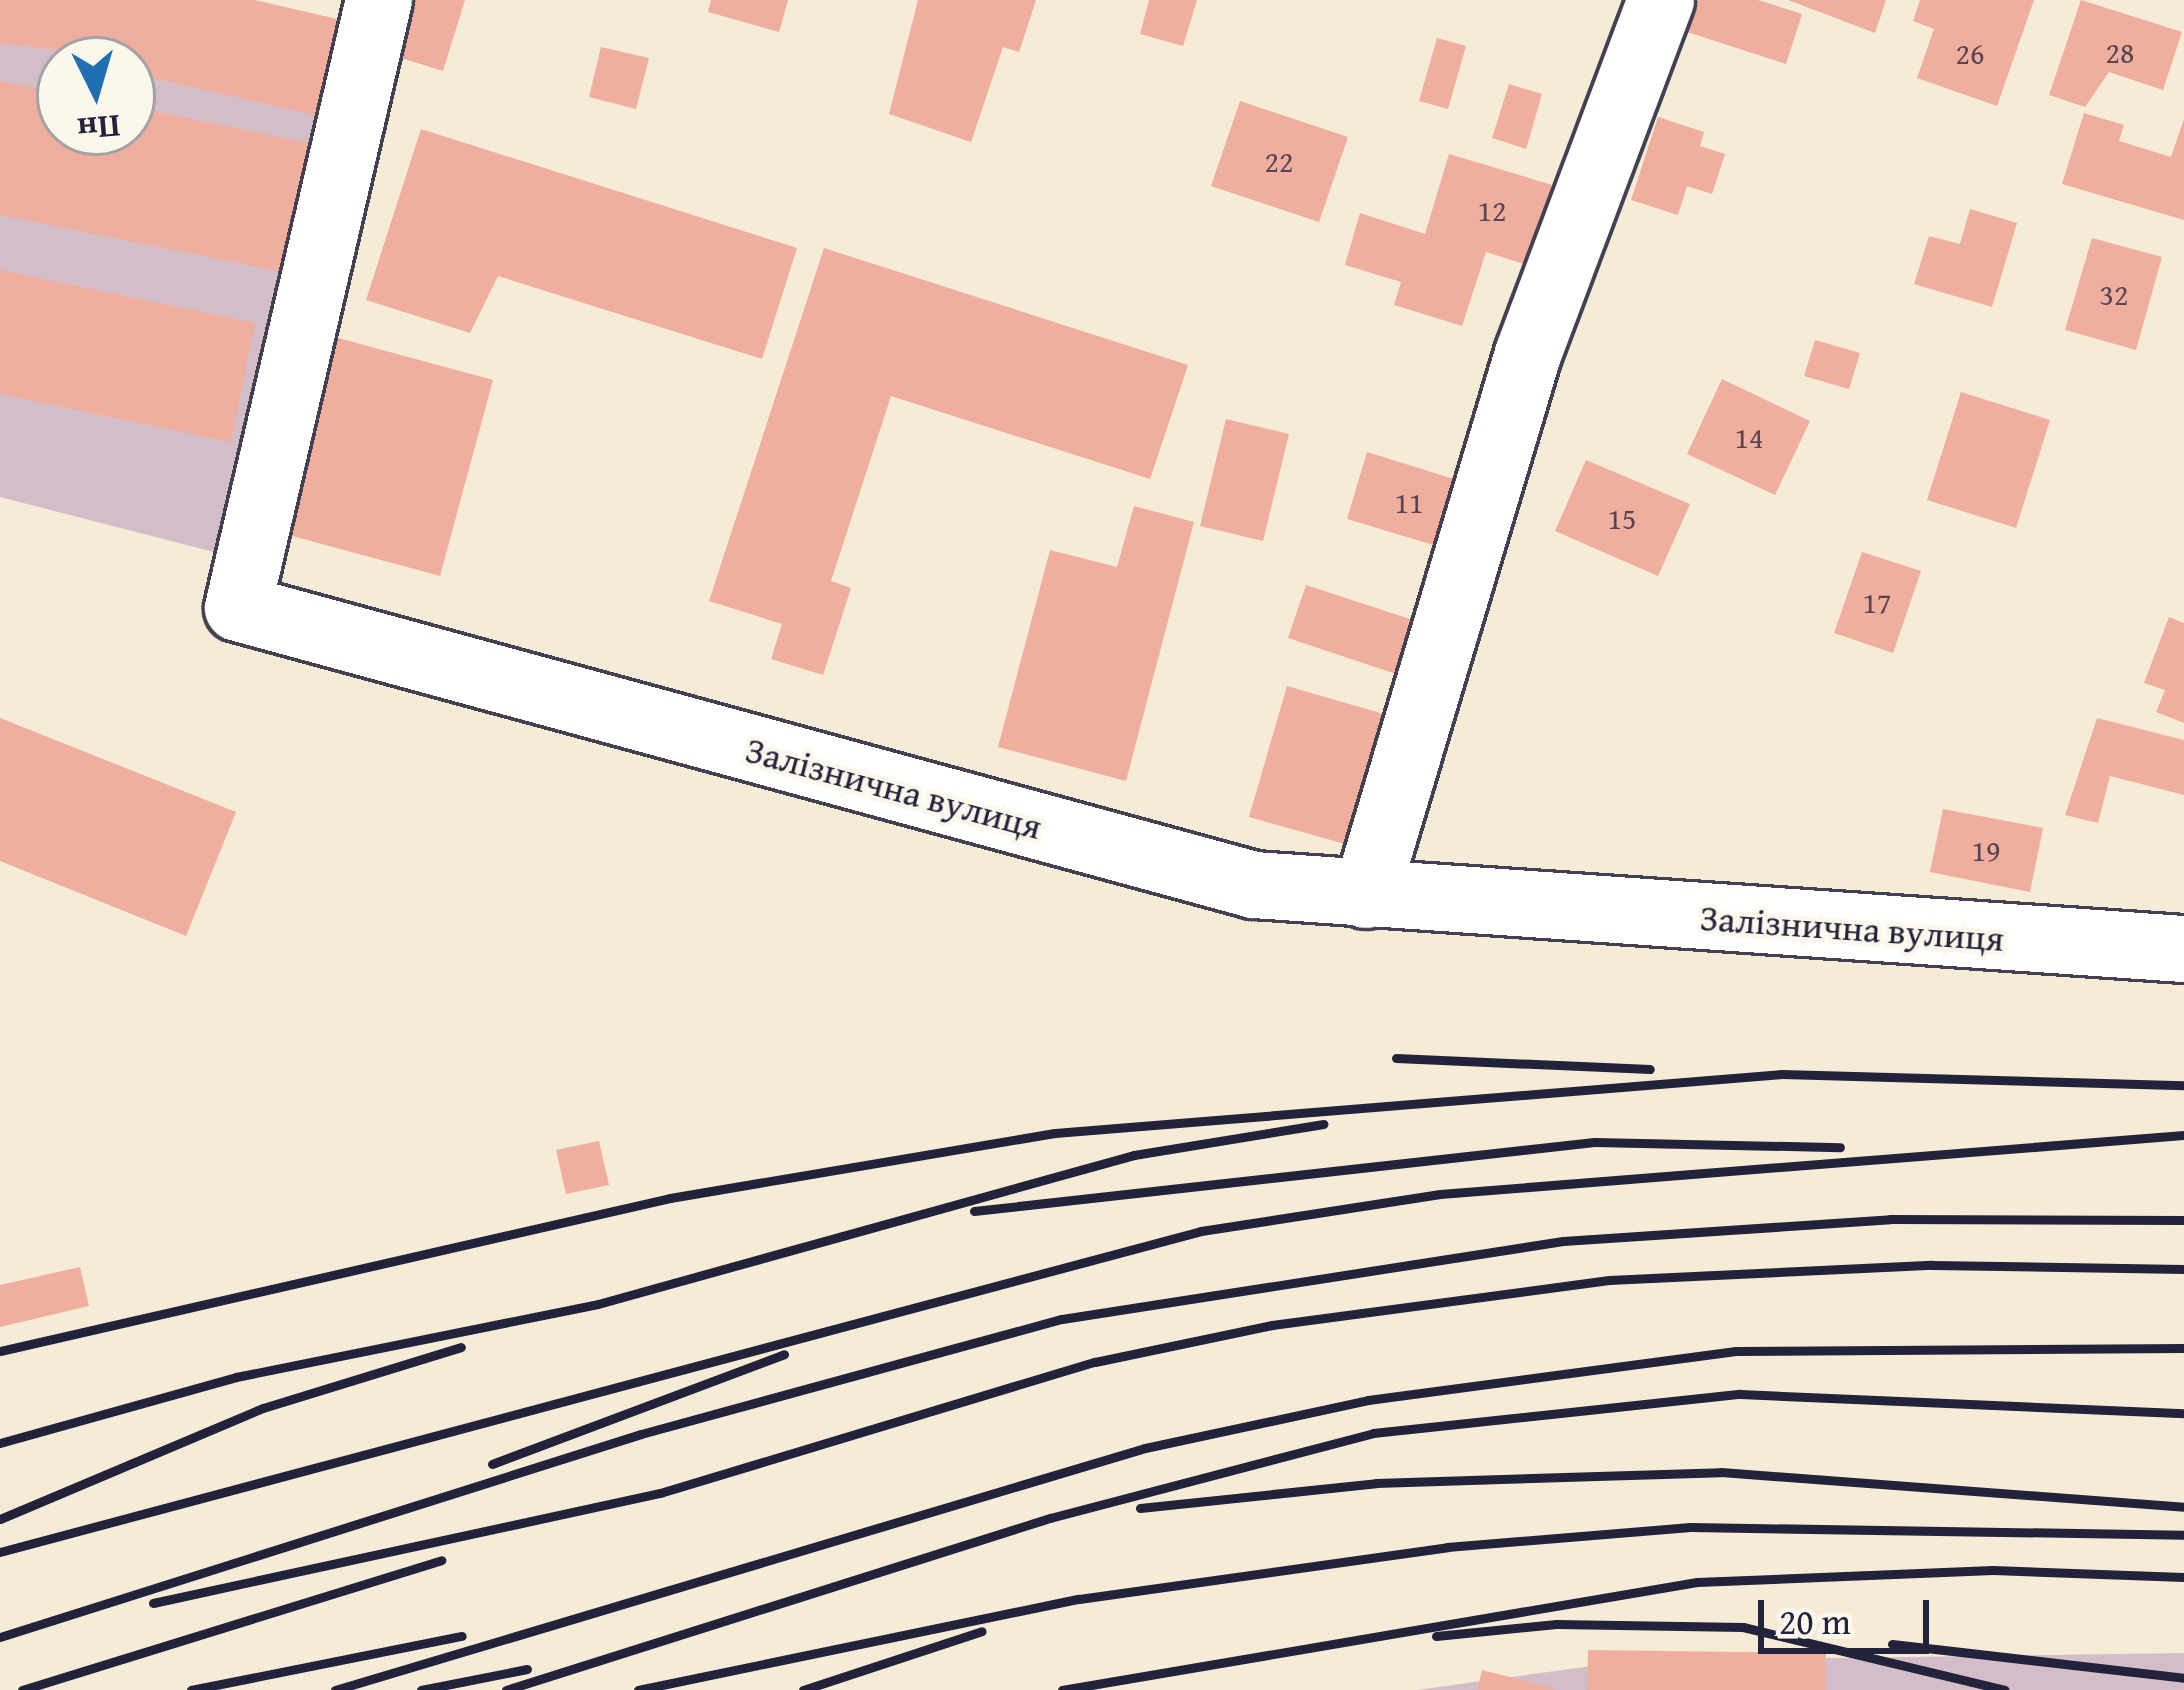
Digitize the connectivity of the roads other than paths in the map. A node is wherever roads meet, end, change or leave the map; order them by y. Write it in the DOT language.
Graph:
graph roads {
  1 [pos="379,0"];
  2 [pos="1660,0"];
  3 [pos="1366,895"];
  4 [pos="2184,949"];
  1 -- 3 [label="street, Залізнична вулиця"];
  2 -- 3 [label="street"];
  3 -- 4 [label="street, Залізнична вулиця"];
}
